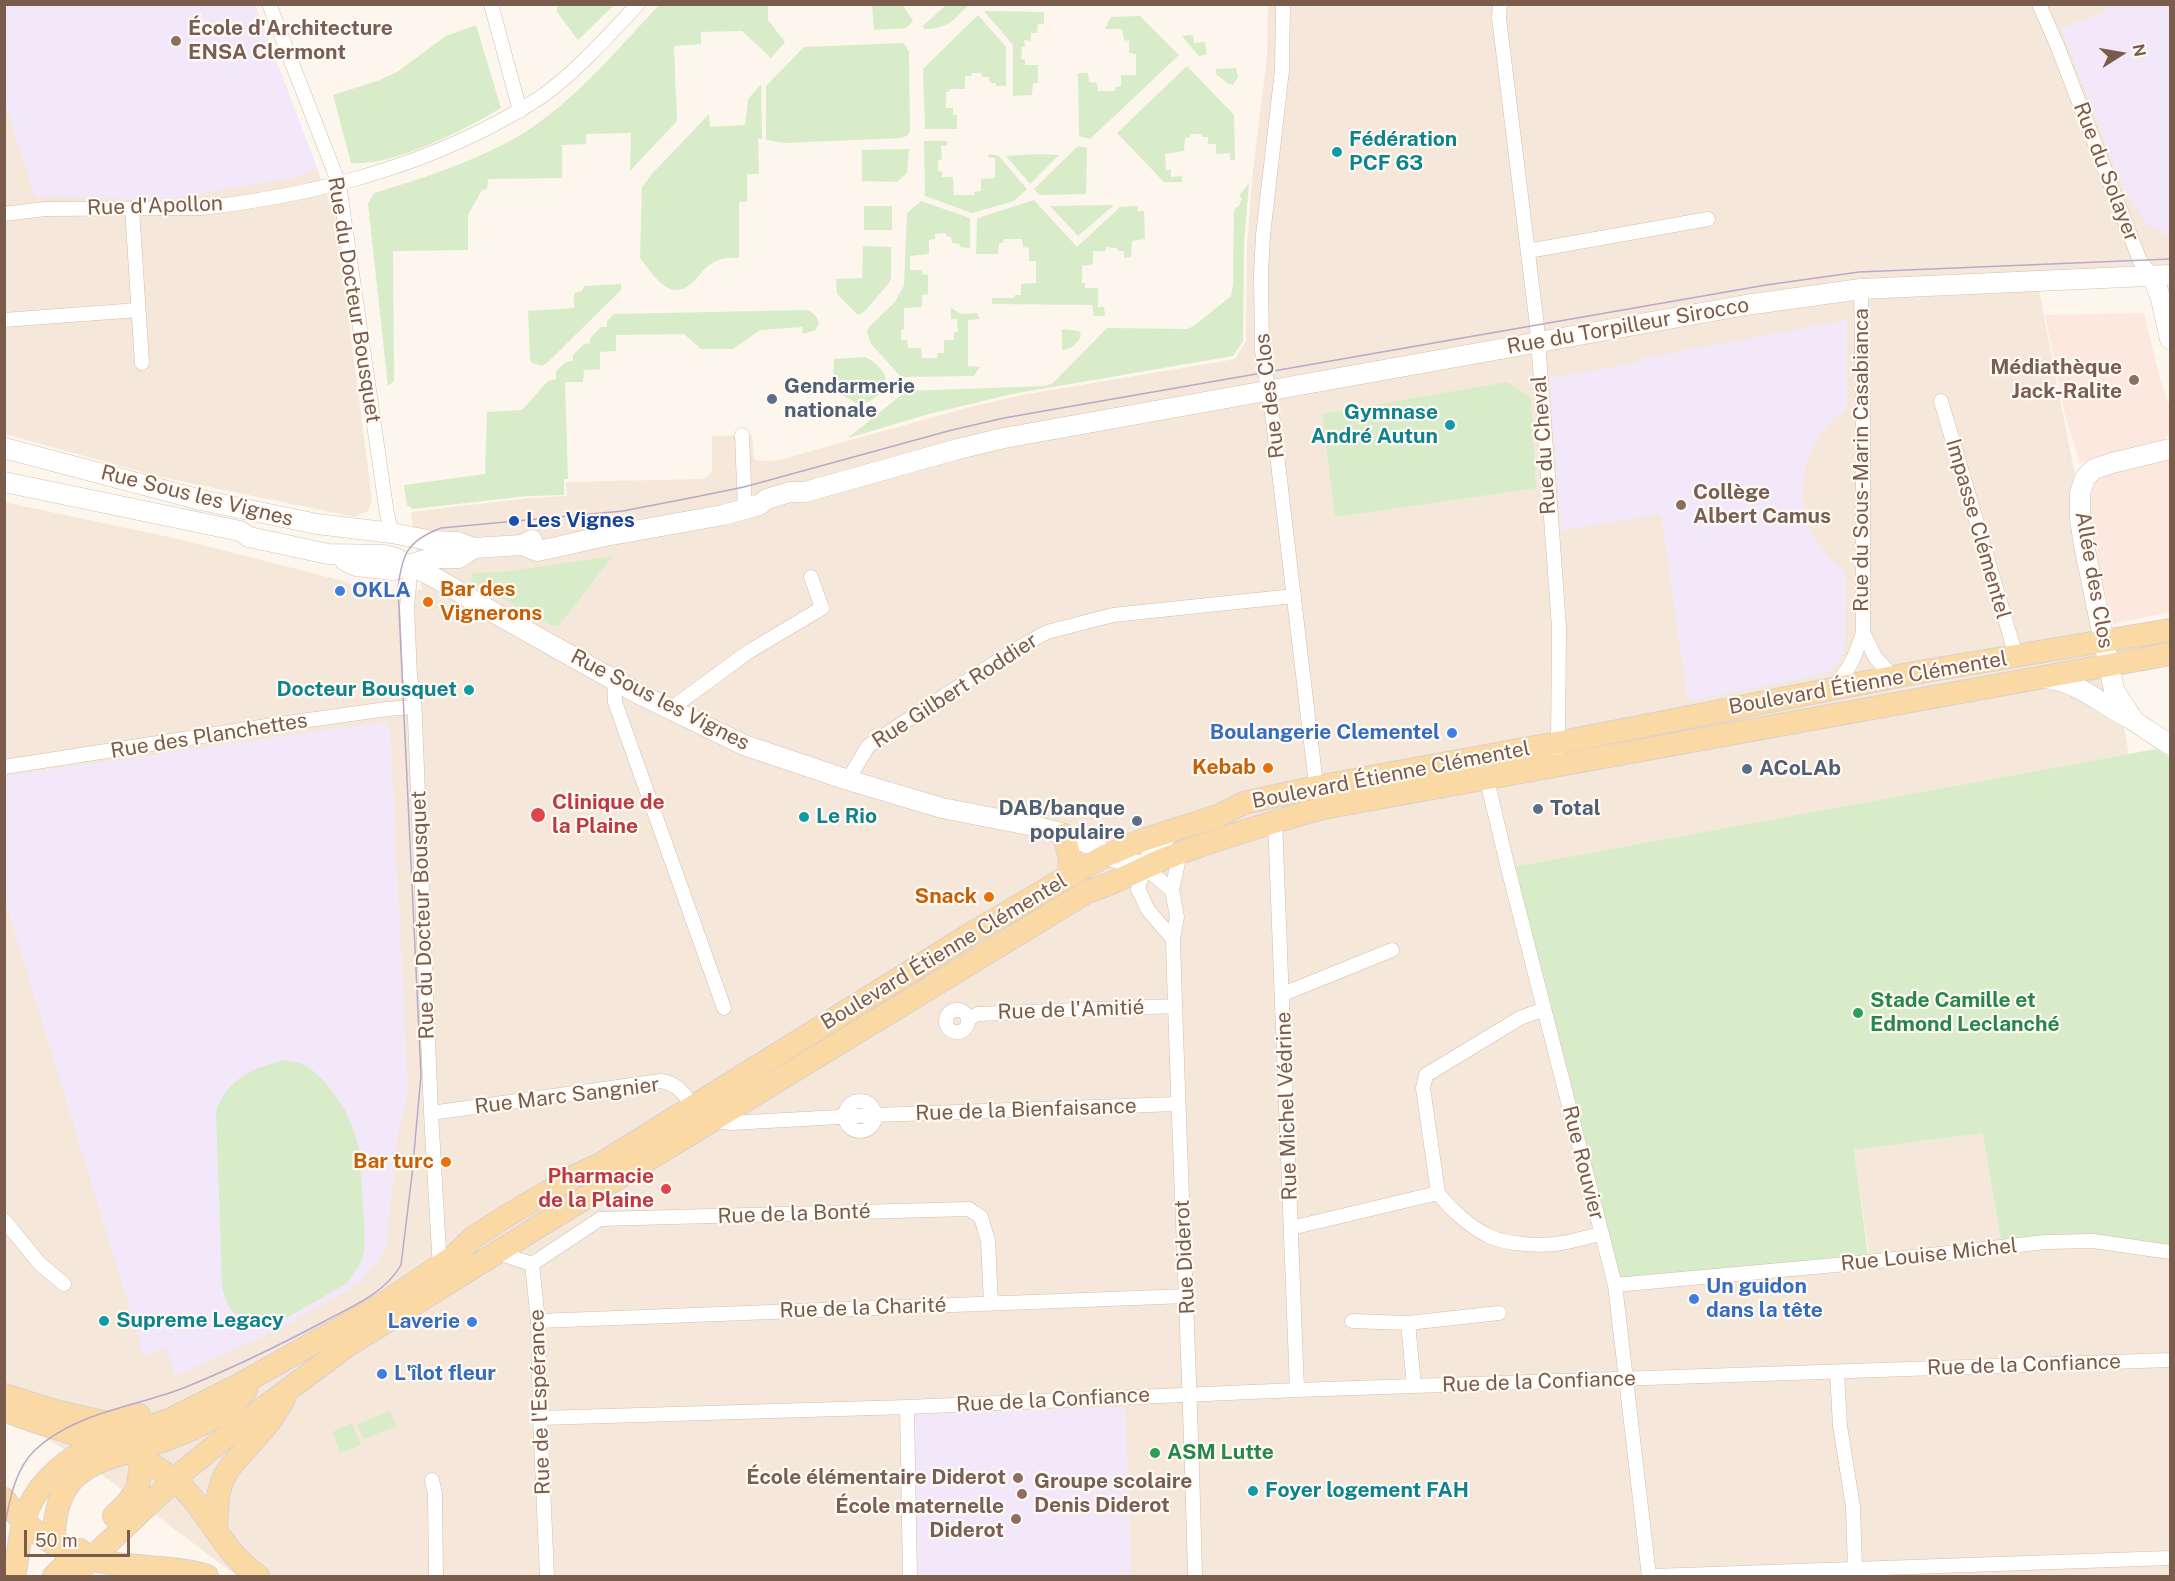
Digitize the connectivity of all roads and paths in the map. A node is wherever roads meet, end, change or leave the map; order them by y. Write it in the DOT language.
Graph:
graph roads {
  1 [pos="269,4"];
  2 [pos="490,4"];
  3 [pos="638,4"];
  4 [pos="1283,4"];
  5 [pos="1500,4"];
  6 [pos="2039,4"];
  7 [pos="520,111"];
  8 [pos="339,184"];
  9 [pos="132,208"];
  10 [pos="4,214"];
  11 [pos="1708,219"];
  12 [pos="1528,251"];
  13 [pos="2163,282"];
  14 [pos="1861,294"];
  15 [pos="138,310"];
  16 [pos="4,320"];
  17 [pos="2170,339"];
  18 [pos="1538,347"];
  19 [pos="142,363"];
  20 [pos="1269,396"];
  21 [pos="1941,401"];
  22 [pos="741,435"];
  23 [pos="4,448"];
  24 [pos="2170,449"];
  25 [pos="4,482"];
  26 [pos="752,507"];
  27 [pos="392,533"];
  28 [pos="467,553"];
  29 [pos="328,554"];
  30 [pos="411,564"];
  31 [pos="811,578"];
  32 [pos="459,592"];
  33 [pos="1294,596"];
  34 [pos="2170,630"];
  35 [pos="1863,632"];
  36 [pos="2105,642"];
  37 [pos="2170,654"];
  38 [pos="2016,656"];
  39 [pos="2108,667"];
  40 [pos="1893,677"];
  41 [pos="2043,678"];
  42 [pos="614,680"];
  43 [pos="1831,689"];
  44 [pos="414,707"];
  45 [pos="669,710"];
  46 [pos="2134,721"];
  47 [pos="2170,744"];
  48 [pos="1558,754"];
  49 [pos="4,767"];
  50 [pos="1485,767"];
  51 [pos="848,780"];
  52 [pos="1316,787"];
  53 [pos="1319,810"];
  54 [pos="1275,821"];
  55 [pos="1167,834"];
  56 [pos="1064,835"];
  57 [pos="1180,853"];
  58 [pos="1107,855"];
  59 [pos="1144,867"];
  60 [pos="1069,876"];
  61 [pos="1172,890"];
  62 [pos="1087,892"];
  63 [pos="1173,939"];
  64 [pos="1392,950"];
  65 [pos="1283,994"];
  66 [pos="1175,1006"];
  67 [pos="724,1008"];
  68 [pos="1544,1009"];
  69 [pos="968,1019"];
  70 [pos="1177,1104"];
  71 [pos="693,1106"];
  72 [pos="431,1113"];
  73 [pos="712,1121"];
  74 [pos="1438,1193"];
  75 [pos="4,1220"];
  76 [pos="1291,1228"];
  77 [pos="438,1232"];
  78 [pos="1601,1234"];
  79 [pos="474,1237"];
  80 [pos="2170,1252"];
  81 [pos="498,1253"];
  82 [pos="532,1264"];
  83 [pos="440,1266"];
  84 [pos="64,1284"];
  85 [pos="1615,1286"];
  86 [pos="438,1288"];
  87 [pos="1187,1296"];
  88 [pos="991,1303"];
  89 [pos="1499,1313"];
  90 [pos="538,1321"];
  91 [pos="1352,1321"];
  92 [pos="1408,1323"];
  93 [pos="2170,1360"];
  94 [pos="265,1371"];
  95 [pos="1837,1372"];
  96 [pos="1626,1378"];
  97 [pos="293,1386"];
  98 [pos="1414,1386"];
  99 [pos="1298,1390"];
  100 [pos="1190,1394"];
  101 [pos="4,1395"];
  102 [pos="206,1403"];
  103 [pos="907,1407"];
  104 [pos="4,1410"];
  105 [pos="540,1418"];
  106 [pos="104,1443"];
  107 [pos="134,1455"];
  108 [pos="174,1480"];
  109 [pos="432,1480"];
  110 [pos="4,1499"];
  111 [pos="24,1522"];
  112 [pos="216,1529"];
  113 [pos="54,1544"];
  114 [pos="2170,1558"];
  115 [pos="80,1563"];
  116 [pos="136,1566"];
  117 [pos="1855,1570"];
  118 [pos="14,1576"];
  119 [pos="54,1576"];
  120 [pos="108,1576"];
  121 [pos="207,1576"];
  122 [pos="258,1576"];
  123 [pos="436,1576"];
  124 [pos="547,1576"];
  125 [pos="910,1576"];
  126 [pos="1195,1576"];
  127 [pos="1651,1576"];
  1 -- 8 [label="street, Rue du Docteur Bousquet"];
  2 -- 7 [label="street"];
  3 -- 7 [label="street, Rue d'Apollon"];
  4 -- 20 [label="street, Rue des Clos"];
  5 -- 12 [label="street, Rue du Cheval"];
  6 -- 13 [label="street, Rue du Solayer"];
  7 -- 8 [label="street, Rue d'Apollon"];
  8 -- 9 [label="street, Rue d'Apollon"];
  8 -- 27 [label="street, Rue du Docteur Bousquet"];
  9 -- 10 [label="street, Rue d'Apollon"];
  9 -- 15 [label="street"];
  11 -- 12 [label="street"];
  12 -- 18 [label="street, Rue du Cheval"];
  13 -- 14 [label="street, Rue du Torpilleur Sirocco"];
  13 -- 17 [label="street, Rue du Solayer"];
  14 -- 18 [label="street, Rue du Torpilleur Sirocco"];
  14 -- 35 [label="street, Rue du Sous-Marin Casabianca"];
  15 -- 16 [label="street"];
  15 -- 19 [label="street"];
  18 -- 20 [label="street, Rue du Torpilleur Sirocco"];
  18 -- 48 [label="street, Rue du Cheval"];
  20 -- 26 [label="street, Rue du Torpilleur Sirocco"];
  20 -- 33 [label="street, Rue des Clos"];
  21 -- 38 [label="street, Impasse Clémentel"];
  22 -- 26 [label="street"];
  23 -- 27 [label="street, Rue Sous les Vignes"];
  24 -- 36 [label="street, Allée des Clos"];
  25 -- 29 [label="street, Rue Sous les Vignes"];
  26 -- 28 [label="street, Rue du Torpilleur Sirocco"];
  27 -- 28 [label="street, Rue du Torpilleur Sirocco"];
  27 -- 29 [label="street, Rue Sous les Vignes"];
  27 -- 30 [label="street, Rue Sous les Vignes"];
  28 -- 30 [label="street, Rue du Torpilleur Sirocco"];
  28 -- 32 [label="street"];
  29 -- 30 [label="street, Rue Sous les Vignes"];
  30 -- 32 [label="street, Rue Sous les Vignes"];
  30 -- 44 [label="street, Rue du Docteur Bousquet"];
  31 -- 45 [label="street"];
  32 -- 42 [label="street, Rue Sous les Vignes"];
  33 -- 51 [label="street, Rue Gilbert Roddier"];
  33 -- 52 [label="street, Rue des Clos"];
  34 -- 36 [label="main road, Boulevard Étienne Clémentel"];
  35 -- 40 [label="street, Rue du Sous-Marin Casabianca"];
  35 -- 43 [label="street, Rue du Sous-Marin Casabianca"];
  36 -- 38 [label="main road, Boulevard Étienne Clémentel"];
  36 -- 39 [label="street, Allée des Clos"];
  37 -- 39 [label="main road, Boulevard Étienne Clémentel"];
  38 -- 40 [label="main road, Boulevard Étienne Clémentel"];
  39 -- 41 [label="main road, Boulevard Étienne Clémentel"];
  39 -- 46 [label="street, Allée des Clos"];
  40 -- 43 [label="main road, Boulevard Étienne Clémentel"];
  41 -- 46 [label="street"];
  41 -- 48 [label="main road, Boulevard Étienne Clémentel"];
  42 -- 45 [label="street, Rue Sous les Vignes"];
  42 -- 67 [label="street"];
  43 -- 48 [label="main road, Boulevard Étienne Clémentel"];
  44 -- 49 [label="street, Rue des Planchettes"];
  44 -- 72 [label="street, Rue du Docteur Bousquet"];
  45 -- 51 [label="street, Rue Sous les Vignes"];
  46 -- 47 [label="street"];
  48 -- 50 [label="main road, Boulevard Étienne Clémentel"];
  50 -- 52 [label="main road, Boulevard Étienne Clémentel"];
  50 -- 53 [label="main road, Boulevard Étienne Clémentel"];
  50 -- 68 [label="street, Rue Rouvier"];
  51 -- 56 [label="street, Rue Sous les Vignes"];
  52 -- 53 [label="street, Rue des Clos"];
  52 -- 55 [label="main road, Boulevard Étienne Clémentel"];
  53 -- 54 [label="main road, Boulevard Étienne Clémentel"];
  54 -- 57 [label="main road, Boulevard Étienne Clémentel"];
  54 -- 65 [label="street, Rue Michel Védrine"];
  55 -- 58 [label="main road, Boulevard Étienne Clémentel"];
  55 -- 59 [label="street"];
  56 -- 58 [label="street"];
  56 -- 60 [label="main road"];
  57 -- 59 [label="main road, Boulevard Étienne Clémentel"];
  57 -- 61 [label="street, Rue Diderot"];
  58 -- 59 [label="street"];
  58 -- 60 [label="main road, Boulevard Étienne Clémentel"];
  58 -- 62 [label="street"];
  59 -- 61 [label="street"];
  59 -- 62 [label="main road, Boulevard Étienne Clémentel"];
  59 -- 63 [label="street"];
  60 -- 71 [label="main road, Boulevard Étienne Clémentel"];
  61 -- 63 [label="street, Rue Diderot"];
  62 -- 73 [label="main road, Boulevard Étienne Clémentel"];
  63 -- 66 [label="street, Rue Diderot"];
  64 -- 65 [label="street"];
  65 -- 76 [label="street, Rue Michel Védrine"];
  66 -- 69 [label="street, Rue de l'Amitié"];
  66 -- 70 [label="street, Rue Diderot"];
  68 -- 74 [label="street"];
  68 -- 78 [label="street, Rue Rouvier"];
  70 -- 73 [label="street, Rue de la Bienfaisance"];
  70 -- 87 [label="street, Rue Diderot"];
  71 -- 72 [label="street, Rue Marc Sangnier"];
  71 -- 79 [label="main road, Boulevard Étienne Clémentel"];
  72 -- 77 [label="street, Rue du Docteur Bousquet"];
  73 -- 81 [label="main road, Boulevard Étienne Clémentel"];
  74 -- 76 [label="street"];
  74 -- 78 [label="street"];
  75 -- 84 [label="street"];
  76 -- 99 [label="street, Rue Michel Védrine"];
  77 -- 79 [label="street"];
  77 -- 83 [label="street, Rue du Docteur Bousquet"];
  78 -- 85 [label="street, Rue Rouvier"];
  79 -- 83 [label="main road, Boulevard Étienne Clémentel"];
  80 -- 85 [label="street, Rue Louise Michel"];
  81 -- 82 [label="street"];
  81 -- 86 [label="main road, Boulevard Étienne Clémentel"];
  82 -- 88 [label="street, Rue de la Bonté"];
  82 -- 90 [label="street, Rue de l'Espérance"];
  83 -- 86 [label="street"];
  83 -- 94 [label="main road, Boulevard Étienne Clémentel"];
  85 -- 96 [label="street, Rue Rouvier"];
  86 -- 97 [label="main road, Boulevard Étienne Clémentel"];
  87 -- 88 [label="street, Rue de la Charité"];
  87 -- 100 [label="street, Rue Diderot"];
  88 -- 90 [label="street, Rue de la Charité"];
  89 -- 92 [label="street"];
  90 -- 105 [label="street, Rue de l'Espérance"];
  91 -- 92 [label="street"];
  92 -- 98 [label="street"];
  93 -- 95 [label="street, Rue de la Confiance"];
  94 -- 102 [label="main road, Boulevard Étienne Clémentel"];
  94 -- 107 [label="main road"];
  95 -- 96 [label="street, Rue de la Confiance"];
  95 -- 117 [label="street"];
  96 -- 98 [label="street, Rue de la Confiance"];
  96 -- 127 [label="street, Rue Rouvier"];
  97 -- 108 [label="main road, Boulevard Étienne Clémentel"];
  97 -- 112 [label="main road"];
  98 -- 99 [label="street, Rue de la Confiance"];
  99 -- 100 [label="street, Rue de la Confiance"];
  100 -- 103 [label="street, Rue de la Confiance"];
  100 -- 126 [label="street, Rue Diderot"];
  101 -- 102 [label="main road"];
  102 -- 106 [label="main road, Boulevard Étienne Clémentel"];
  103 -- 105 [label="street, Rue de la Confiance"];
  103 -- 125 [label="street"];
  104 -- 106 [label="main road"];
  105 -- 124 [label="street, Rue de l'Espérance"];
  106 -- 107 [label="main road"];
  106 -- 111 [label="main road, Boulevard Étienne Clémentel"];
  107 -- 108 [label="main road"];
  107 -- 113 [label="main road"];
  107 -- 115 [label="main road"];
  108 -- 112 [label="main road"];
  108 -- 115 [label="main road, Boulevard Étienne Clémentel"];
  109 -- 123 [label="street"];
  110 -- 111 [label="main road"];
  111 -- 113 [label="main road"];
  111 -- 118 [label="main road, Boulevard Étienne Clémentel"];
  112 -- 122 [label="main road"];
  113 -- 115 [label="main road"];
  114 -- 117 [label="street"];
  115 -- 116 [label="main road"];
  115 -- 119 [label="main road"];
  116 -- 120 [label="main road"];
  116 -- 121 [label="main road"];
  117 -- 127 [label="street"];
}
